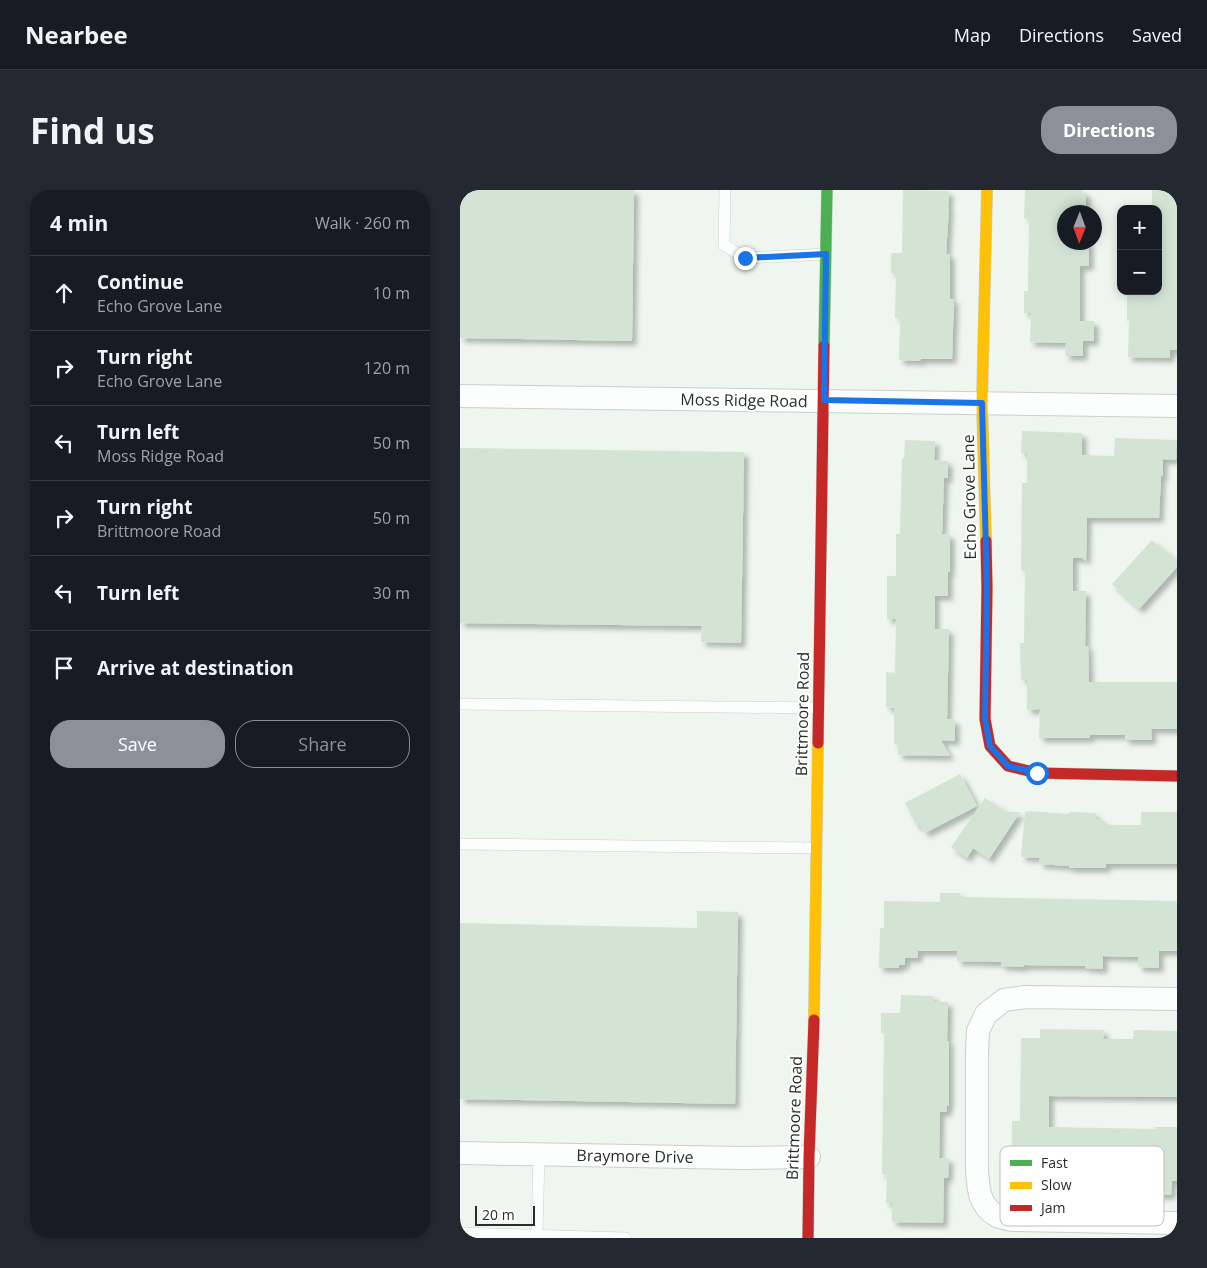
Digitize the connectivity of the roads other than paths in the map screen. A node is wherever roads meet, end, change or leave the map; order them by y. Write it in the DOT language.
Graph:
graph roads {
  1 [pos="725,190"];
  2 [pos="827,190"];
  3 [pos="987,190"];
  4 [pos="826,254"];
  5 [pos="460,396"];
  6 [pos="824,400"];
  7 [pos="982,403"];
  8 [pos="1177,406"];
  9 [pos="460,704"];
  10 [pos="819,708"];
  11 [pos="1177,776"];
  12 [pos="460,844"];
  13 [pos="816,848"];
  14 [pos="1177,999"];
  15 [pos="460,1153"];
  16 [pos="539,1154"];
  17 [pos="809,1158"];
  18 [pos="1000,1217"];
  19 [pos="1164,1223"];
  20 [pos="1177,1223"];
  21 [pos="460,1233"];
  22 [pos="537,1236"];
  23 [pos="625,1238"];
  24 [pos="808,1238"];
  1 -- 4 [label="lane"];
  2 -- 4 [label="main road, Brittmoore Road"];
  3 -- 7 [label="main road, Echo Grove Lane"];
  4 -- 6 [label="main road, Brittmoore Road"];
  5 -- 6 [label="street, Moss Ridge Road"];
  6 -- 7 [label="street, Moss Ridge Road"];
  6 -- 10 [label="main road, Brittmoore Road"];
  7 -- 8 [label="street, Moss Ridge Road"];
  7 -- 11 [label="main road, Echo Grove Lane"];
  9 -- 10 [label="lane"];
  10 -- 13 [label="main road, Brittmoore Road"];
  12 -- 13 [label="lane"];
  13 -- 17 [label="main road, Brittmoore Road"];
  14 -- 18 [label="street"];
  15 -- 16 [label="street, Braymore Drive"];
  16 -- 17 [label="street, Braymore Drive"];
  16 -- 22 [label="lane"];
  17 -- 24 [label="main road, Brittmoore Road"];
  19 -- 20 [label="street"];
  21 -- 22 [label="lane"];
  22 -- 23 [label="lane"];
}
